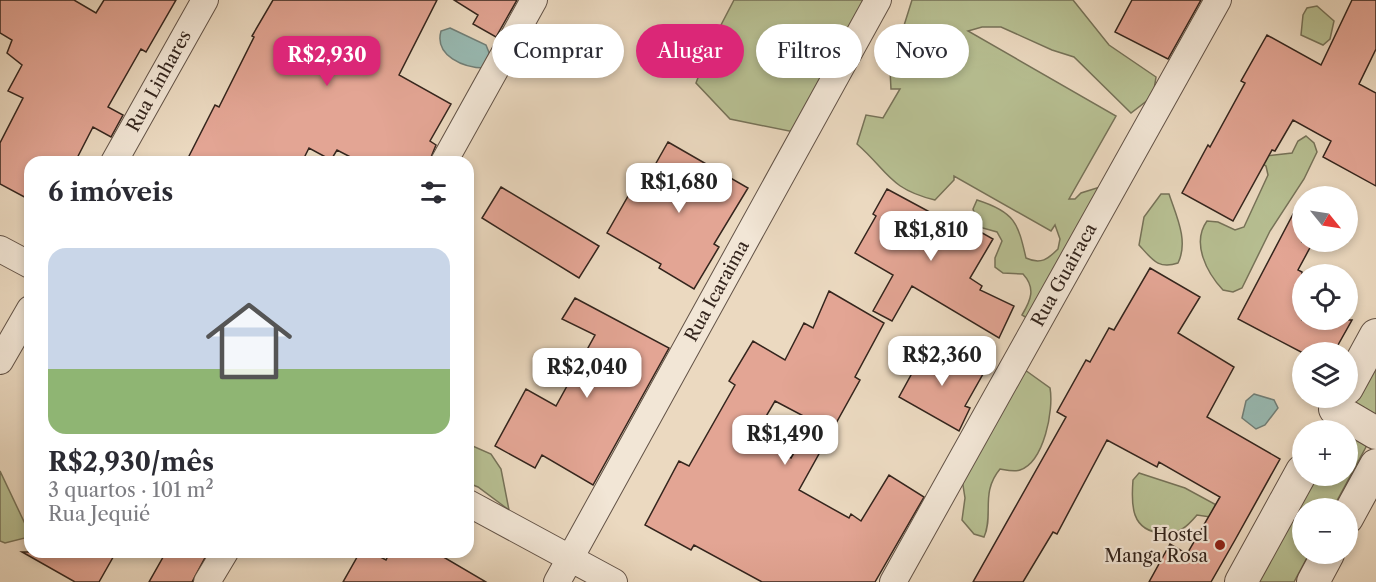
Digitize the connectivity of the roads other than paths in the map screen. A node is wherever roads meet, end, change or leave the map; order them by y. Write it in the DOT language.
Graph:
graph roads {
  1 [pos="205,0"];
  2 [pos="534,0"];
  3 [pos="878,0"];
  4 [pos="1218,0"];
  5 [pos="117,156"];
  6 [pos="447,156"];
  7 [pos="0,249"];
  8 [pos="24,262"];
  9 [pos="24,319"];
  10 [pos="1376,334"];
  11 [pos="0,361"];
  12 [pos="1358,367"];
  13 [pos="1340,408"];
  14 [pos="1376,433"];
  15 [pos="1376,465"];
  16 [pos="1294,486"];
  17 [pos="1358,498"];
  18 [pos="474,506"];
  19 [pos="221,558"];
  20 [pos="570,558"];
  21 [pos="1323,564"];
  22 [pos="207,582"];
  23 [pos="558,582"];
  24 [pos="614,582"];
  25 [pos="893,582"];
  26 [pos="1242,582"];
  27 [pos="1313,582"];
  1 -- 5 [label="street, Rua Linhares"];
  2 -- 6 [label="street"];
  3 -- 20 [label="street, Rua Icaraima"];
  4 -- 25 [label="street, Rua Guairaca"];
  7 -- 8 [label="street"];
  9 -- 11 [label="street"];
  10 -- 12 [label="street"];
  13 -- 14 [label="street"];
  15 -- 17 [label="street"];
  16 -- 26 [label="street"];
  18 -- 20 [label="street"];
  19 -- 22 [label="street"];
  20 -- 23 [label="street, Rua Icaraima"];
  20 -- 24 [label="street"];
  21 -- 27 [label="street"];
}
